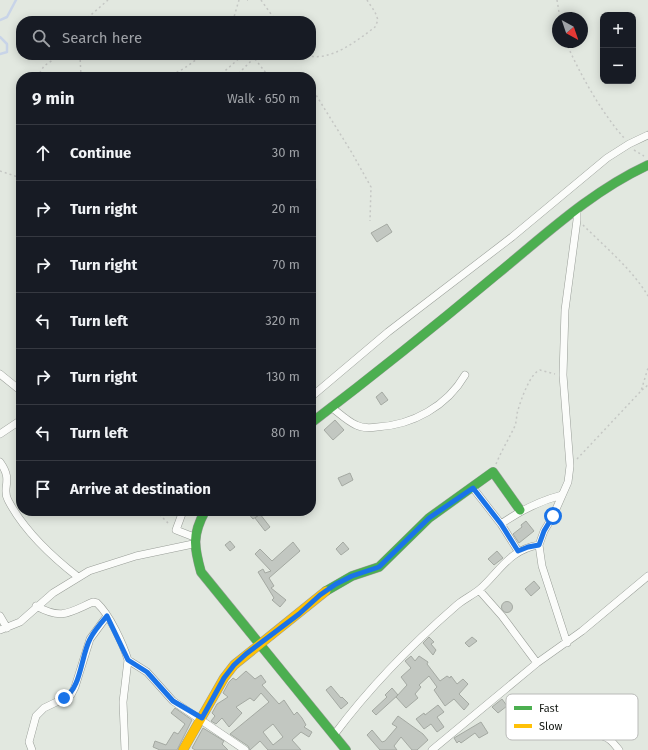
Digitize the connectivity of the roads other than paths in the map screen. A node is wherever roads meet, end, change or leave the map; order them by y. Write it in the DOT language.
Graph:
graph roads {
  1 [pos="648,135"];
  2 [pos="648,165"];
  3 [pos="577,209"];
  4 [pos="1,375"];
  5 [pos="465,375"];
  6 [pos="16,387"];
  7 [pos="316,393"];
  8 [pos="331,407"];
  9 [pos="316,419"];
  10 [pos="16,423"];
  11 [pos="0,434"];
  12 [pos="0,462"];
  13 [pos="473,488"];
  14 [pos="562,495"];
  15 [pos="520,510"];
  16 [pos="16,511"];
  17 [pos="19,516"];
  18 [pos="181,516"];
  19 [pos="202,516"];
  20 [pos="501,524"];
  21 [pos="194,540"];
  22 [pos="539,545"];
  23 [pos="518,551"];
  24 [pos="648,576"];
  25 [pos="78,577"];
  26 [pos="479,590"];
  27 [pos="36,606"];
  28 [pos="0,616"];
  29 [pos="107,616"];
  30 [pos="4,629"];
  31 [pos="567,642"];
  32 [pos="261,644"];
  33 [pos="128,660"];
  34 [pos="537,664"];
  35 [pos="202,718"];
  36 [pos="334,735"];
  37 [pos="610,740"];
  38 [pos="32,750"];
  39 [pos="125,750"];
  40 [pos="183,750"];
  41 [pos="245,750"];
  42 [pos="346,750"];
  43 [pos="432,750"];
  44 [pos="619,750"];
  1 -- 7 [label="street"];
  2 -- 3 [label="main road"];
  3 -- 8 [label="main road"];
  3 -- 14 [label="street"];
  4 -- 6 [label="street"];
  5 -- 8 [label="street"];
  8 -- 9 [label="main road"];
  10 -- 11 [label="street"];
  12 -- 16 [label="street"];
  13 -- 15 [label="main road"];
  13 -- 20 [label="street"];
  13 -- 32 [label="main road"];
  14 -- 15 [label="street"];
  14 -- 22 [label="street"];
  15 -- 20 [label="street"];
  17 -- 25 [label="street"];
  18 -- 21 [label="street"];
  19 -- 21 [label="main road"];
  20 -- 23 [label="street"];
  21 -- 25 [label="street"];
  21 -- 32 [label="main road"];
  22 -- 23 [label="street"];
  22 -- 31 [label="street"];
  23 -- 26 [label="street"];
  24 -- 31 [label="street"];
  25 -- 27 [label="street"];
  26 -- 34 [label="street"];
  26 -- 36 [label="street"];
  27 -- 29 [label="street"];
  27 -- 30 [label="street"];
  28 -- 30 [label="street"];
  29 -- 33 [label="street"];
  29 -- 38 [label="street"];
  31 -- 34 [label="street"];
  32 -- 35 [label="main road"];
  32 -- 36 [label="main road"];
  33 -- 35 [label="street"];
  33 -- 39 [label="street"];
  34 -- 43 [label="street"];
  35 -- 40 [label="main road"];
  35 -- 41 [label="street"];
  36 -- 42 [label="main road"];
  37 -- 44 [label="street"];
}
